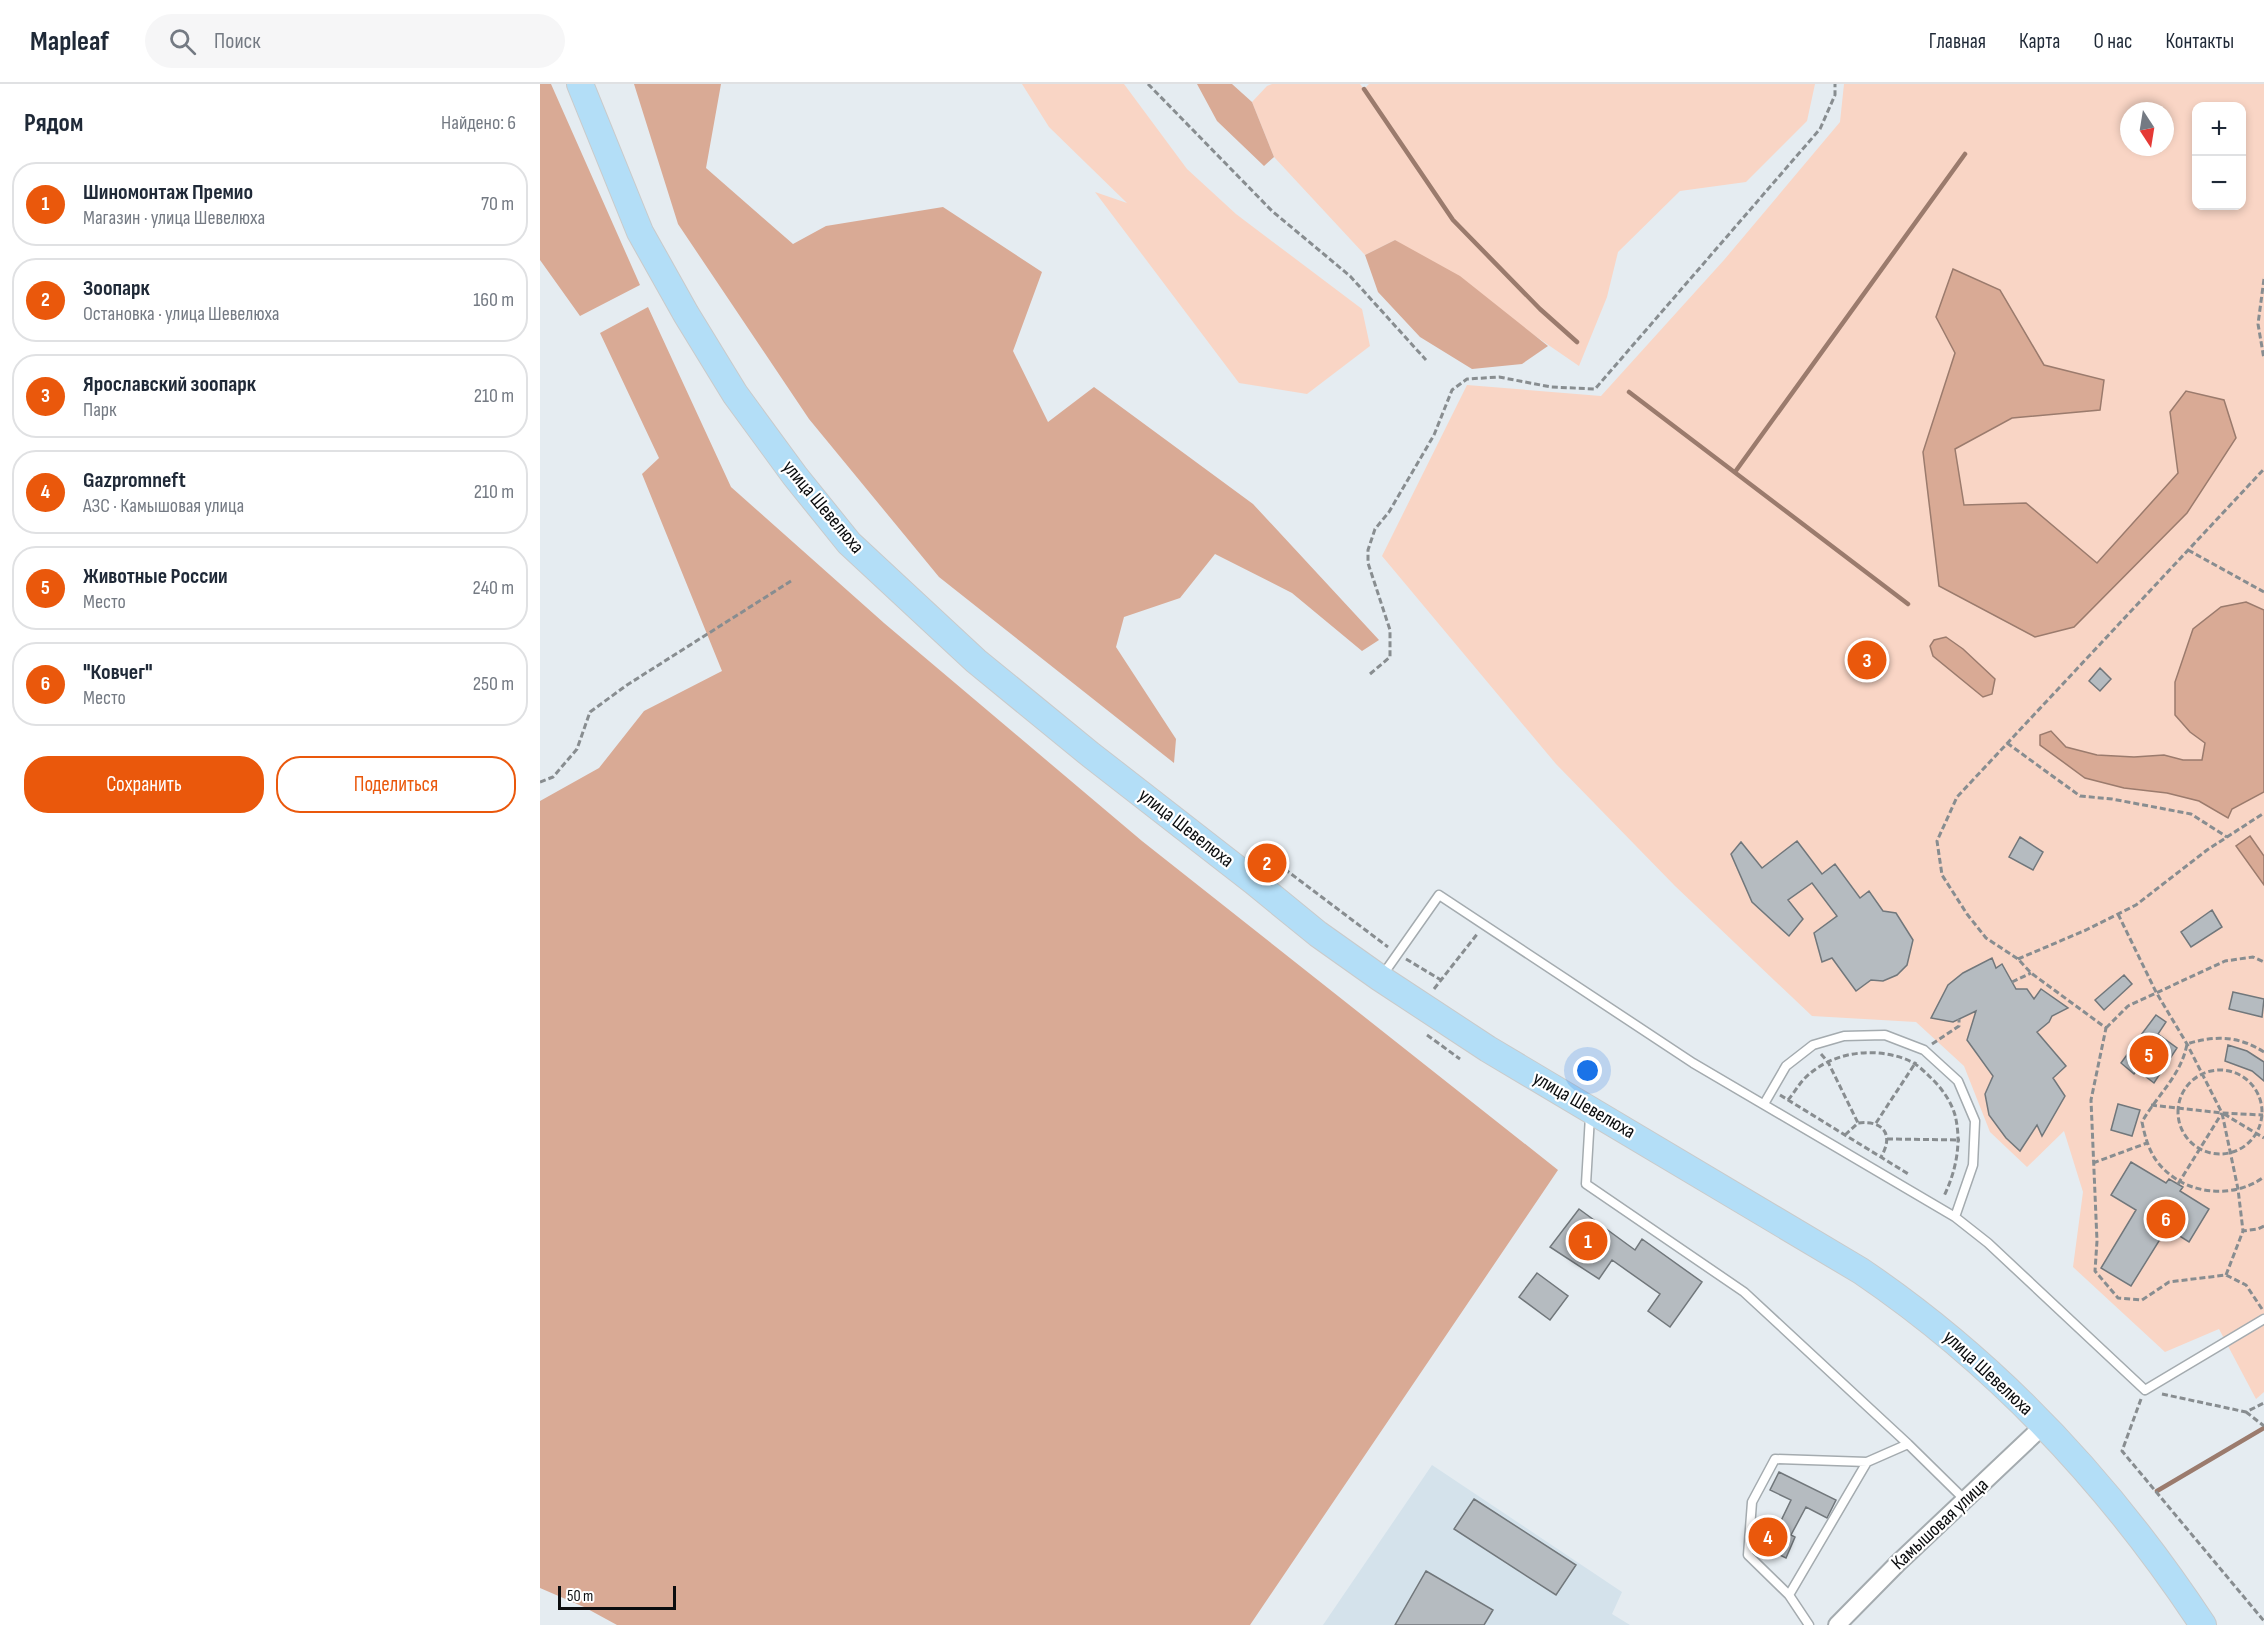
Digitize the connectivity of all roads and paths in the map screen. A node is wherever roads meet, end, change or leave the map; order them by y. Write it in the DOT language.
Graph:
graph roads {
  1 [pos="580,84"];
  2 [pos="1148,84"];
  3 [pos="1835,84"];
  4 [pos="2264,279"];
  5 [pos="2264,359"];
  6 [pos="1426,360"];
  7 [pos="2264,469"];
  8 [pos="2188,550"];
  9 [pos="791,581"];
  10 [pos="2264,592"];
  11 [pos="1370,674"];
  12 [pos="2007,743"];
  13 [pos="540,782"];
  14 [pos="2264,813"];
  15 [pos="2227,837"];
  16 [pos="1270,858"];
  17 [pos="2118,914"];
  18 [pos="1398,955"];
  19 [pos="2018,959"];
  20 [pos="2264,962"];
  21 [pos="2031,973"];
  22 [pos="1380,978"];
  23 [pos="1441,980"];
  24 [pos="2012,982"];
  25 [pos="2156,992"];
  26 [pos="1959,1019"];
  27 [pos="2106,1028"];
  28 [pos="2187,1044"];
  29 [pos="1813,1046"];
  30 [pos="1924,1050"];
  31 [pos="2264,1052"];
  32 [pos="1828,1062"];
  33 [pos="1915,1063"];
  34 [pos="2203,1074"];
  35 [pos="1771,1090"];
  36 [pos="1788,1100"];
  37 [pos="1764,1104"];
  38 [pos="2151,1105"];
  39 [pos="2178,1108"];
  40 [pos="1591,1109"];
  41 [pos="2222,1113"];
  42 [pos="2263,1115"];
  43 [pos="1858,1123"];
  44 [pos="1876,1123"];
  45 [pos="2256,1133"];
  46 [pos="1845,1135"];
  47 [pos="1887,1138"];
  48 [pos="2264,1138"];
  49 [pos="1959,1140"];
  50 [pos="1974,1141"];
  51 [pos="2147,1143"];
  52 [pos="2199,1148"];
  53 [pos="2231,1153"];
  54 [pos="1881,1157"];
  55 [pos="2093,1163"];
  56 [pos="2264,1177"];
  57 [pos="1917,1179"];
  58 [pos="2179,1183"];
  59 [pos="1935,1190"];
  60 [pos="2238,1190"];
  61 [pos="1944,1196"];
  62 [pos="1959,1204"];
  63 [pos="1955,1216"];
  64 [pos="2264,1226"];
  65 [pos="2243,1231"];
  66 [pos="2226,1275"];
  67 [pos="2264,1312"];
  68 [pos="2264,1319"];
  69 [pos="2145,1390"];
  70 [pos="2264,1403"];
  71 [pos="2246,1413"];
  72 [pos="2044,1425"];
  73 [pos="2264,1426"];
  74 [pos="1908,1444"];
  75 [pos="1867,1462"];
  76 [pos="1965,1500"];
  77 [pos="1789,1595"];
  78 [pos="2264,1621"];
  79 [pos="1809,1625"];
  80 [pos="1837,1625"];
  81 [pos="2203,1625"];
  1 -- 22 [label="main road, улица Шевелюха"];
  2 -- 6 [label="path"];
  3 -- 11 [label="path"];
  4 -- 5 [label="path"];
  7 -- 8 [label="path"];
  8 -- 10 [label="path"];
  8 -- 12 [label="path"];
  9 -- 13 [label="path"];
  12 -- 15 [label="path"];
  12 -- 19 [label="path"];
  14 -- 15 [label="path"];
  15 -- 17 [label="path"];
  16 -- 18 [label="path"];
  17 -- 19 [label="path"];
  17 -- 25 [label="path"];
  18 -- 22 [label="lane"];
  18 -- 23 [label="path"];
  18 -- 37 [label="lane"];
  19 -- 21 [label="path"];
  20 -- 25 [label="path"];
  21 -- 24 [label="path"];
  21 -- 27 [label="path"];
  22 -- 40 [label="main road, улица Шевелюха"];
  25 -- 27 [label="path"];
  25 -- 28 [label="path"];
  26 -- 30 [label="path"];
  27 -- 55 [label="path"];
  28 -- 31 [label="path"];
  28 -- 34 [label="path"];
  28 -- 38 [label="path"];
  29 -- 30 [label="lane"];
  29 -- 32 [label="path"];
  29 -- 35 [label="lane"];
  30 -- 33 [label="path"];
  30 -- 50 [label="lane"];
  32 -- 33 [label="path"];
  32 -- 36 [label="path"];
  32 -- 43 [label="path"];
  33 -- 44 [label="path"];
  33 -- 49 [label="path"];
  34 -- 39 [label="path"];
  34 -- 41 [label="path"];
  34 -- 42 [label="path"];
  35 -- 36 [label="path"];
  35 -- 37 [label="lane"];
  36 -- 46 [label="path"];
  37 -- 63 [label="lane"];
  38 -- 39 [label="path"];
  38 -- 51 [label="path"];
  39 -- 41 [label="path"];
  39 -- 52 [label="path"];
  40 -- 72 [label="main road, улица Шевелюха"];
  40 -- 74 [label="lane"];
  41 -- 42 [label="path"];
  41 -- 45 [label="path"];
  41 -- 52 [label="path"];
  41 -- 53 [label="path"];
  42 -- 45 [label="path"];
  43 -- 44 [label="path"];
  43 -- 46 [label="path"];
  44 -- 47 [label="path"];
  45 -- 48 [label="path"];
  45 -- 53 [label="path"];
  46 -- 54 [label="path"];
  47 -- 49 [label="path"];
  47 -- 54 [label="path"];
  49 -- 50 [label="path"];
  49 -- 61 [label="path"];
  50 -- 62 [label="lane"];
  51 -- 55 [label="path"];
  51 -- 58 [label="path"];
  52 -- 53 [label="path"];
  52 -- 58 [label="path"];
  53 -- 60 [label="path"];
  54 -- 57 [label="path"];
  55 -- 66 [label="path"];
  56 -- 60 [label="path"];
  58 -- 60 [label="path"];
  59 -- 61 [label="path"];
  60 -- 65 [label="path"];
  61 -- 62 [label="path"];
  62 -- 63 [label="lane"];
  63 -- 69 [label="lane"];
  64 -- 65 [label="path"];
  65 -- 66 [label="path"];
  66 -- 67 [label="path"];
  68 -- 69 [label="lane"];
  69 -- 71 [label="path"];
  69 -- 78 [label="path"];
  70 -- 71 [label="path"];
  71 -- 73 [label="path"];
  72 -- 76 [label="street, Камышовая улица"];
  72 -- 81 [label="main road, улица Шевелюха"];
  74 -- 75 [label="lane"];
  74 -- 76 [label="lane"];
  75 -- 77 [label="lane"];
  75 -- 77 [label="lane"];
  76 -- 80 [label="street, Камышовая улица"];
  77 -- 79 [label="lane"];
}
